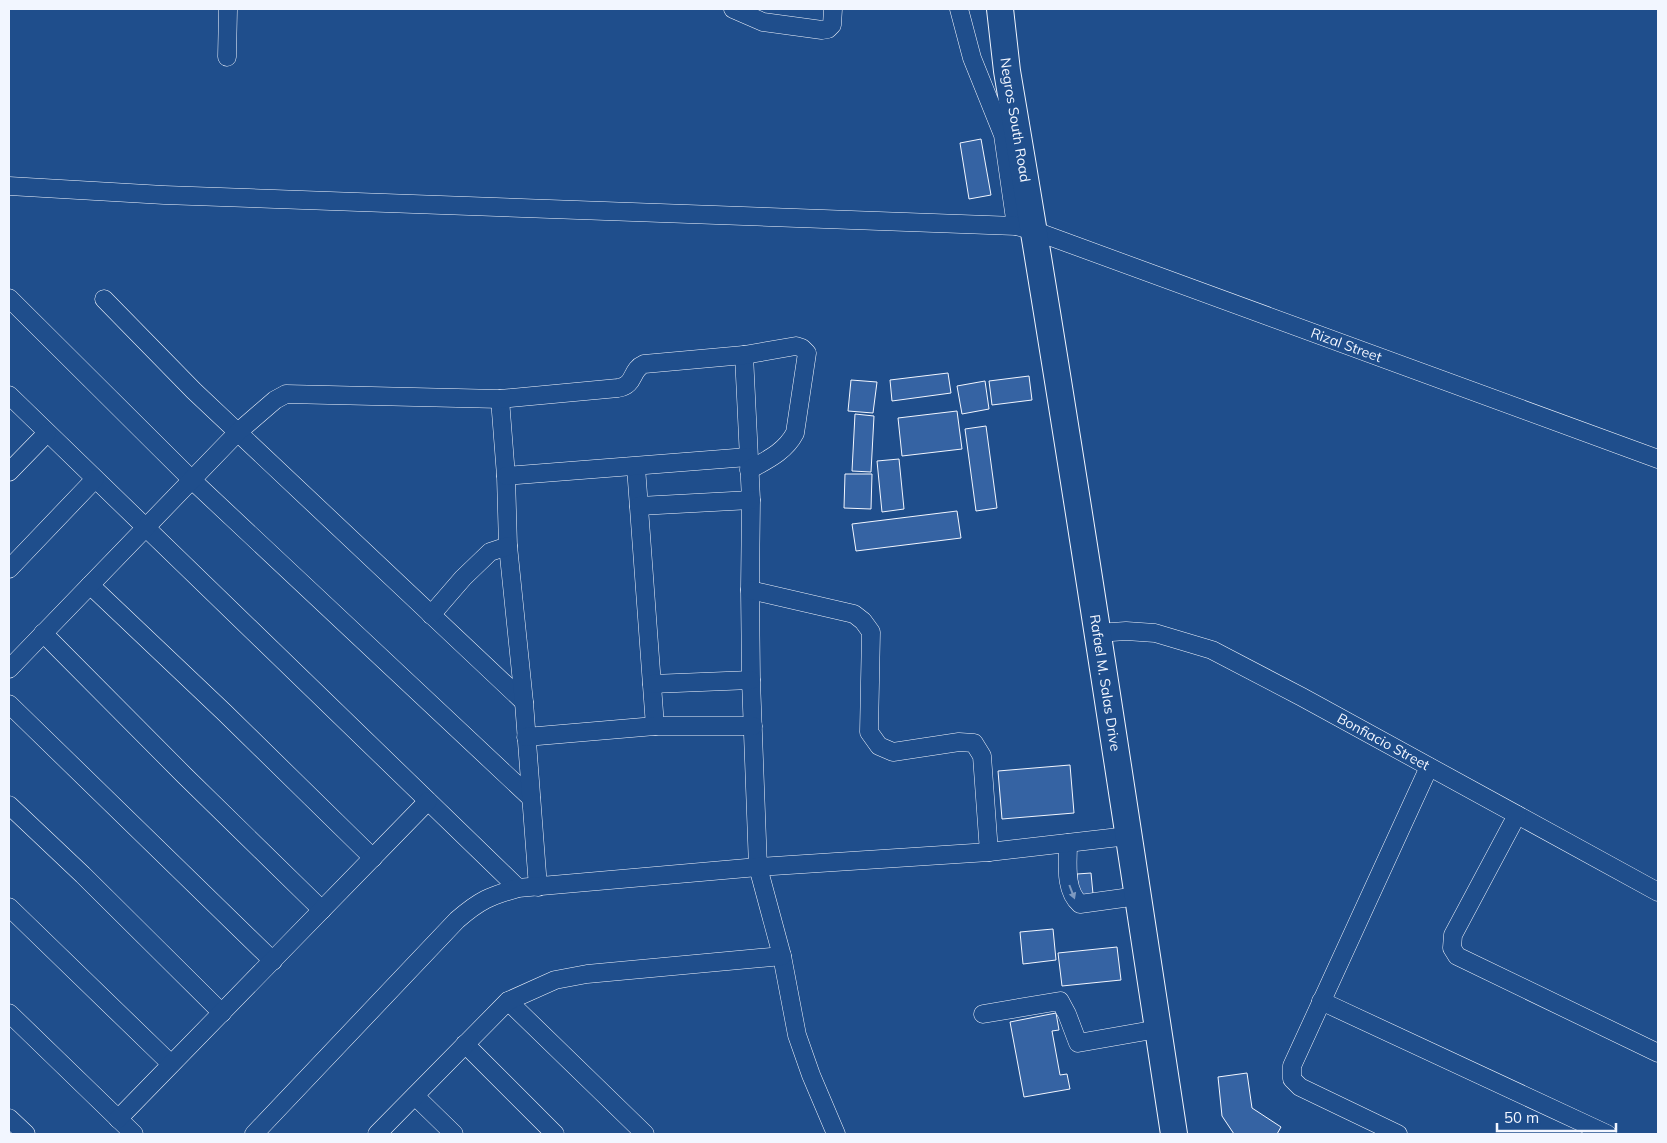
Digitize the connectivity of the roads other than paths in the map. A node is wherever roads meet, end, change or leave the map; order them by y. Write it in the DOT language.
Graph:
graph roads {
  1 [pos="225,9"];
  2 [pos="733,9"];
  3 [pos="833,9"];
  4 [pos="959,9"];
  5 [pos="1000,9"];
  6 [pos="763,15"];
  7 [pos="227,57"];
  8 [pos="9,186"];
  9 [pos="1025,229"];
  10 [pos="9,298"];
  11 [pos="104,299"];
  12 [pos="744,355"];
  13 [pos="9,395"];
  14 [pos="500,399"];
  15 [pos="238,432"];
  16 [pos="47,433"];
  17 [pos="1658,459"];
  18 [pos="749,464"];
  19 [pos="636,467"];
  20 [pos="9,472"];
  21 [pos="506,476"];
  22 [pos="95,479"];
  23 [pos="192,480"];
  24 [pos="751,500"];
  25 [pos="639,506"];
  26 [pos="146,528"];
  27 [pos="508,546"];
  28 [pos="9,569"];
  29 [pos="90,585"];
  30 [pos="750,590"];
  31 [pos="431,615"];
  32 [pos="1102,633"];
  33 [pos="43,634"];
  34 [pos="9,669"];
  35 [pos="751,680"];
  36 [pos="652,684"];
  37 [pos="524,702"];
  38 [pos="9,704"];
  39 [pos="655,726"];
  40 [pos="753,726"];
  41 [pos="526,736"];
  42 [pos="1429,767"];
  43 [pos="531,798"];
  44 [pos="428,801"];
  45 [pos="9,805"];
  46 [pos="1517,815"];
  47 [pos="1128,836"];
  48 [pos="1068,844"];
  49 [pos="989,852"];
  50 [pos="373,858"];
  51 [pos="758,867"];
  52 [pos="538,887"];
  53 [pos="518,888"];
  54 [pos="1658,892"];
  55 [pos="1138,896"];
  56 [pos="9,907"];
  57 [pos="322,910"];
  58 [pos="782,956"];
  59 [pos="273,961"];
  60 [pos="508,1001"];
  61 [pos="1321,1002"];
  62 [pos="9,1013"];
  63 [pos="222,1013"];
  64 [pos="982,1014"];
  65 [pos="1158,1029"];
  66 [pos="465,1044"];
  67 [pos="1658,1053"];
  68 [pos="171,1064"];
  69 [pos="415,1096"];
  70 [pos="9,1118"];
  71 [pos="118,1119"];
  72 [pos="26,1134"];
  73 [pos="134,1134"];
  74 [pos="254,1134"];
  75 [pos="378,1134"];
  76 [pos="454,1134"];
  77 [pos="555,1134"];
  78 [pos="645,1134"];
  79 [pos="836,1134"];
  80 [pos="1174,1134"];
  81 [pos="1398,1134"];
  82 [pos="1607,1134"];
  1 -- 7 [label="street"];
  2 -- 6 [label="street"];
  3 -- 6 [label="street"];
  4 -- 9 [label="street"];
  5 -- 9 [label="highway, Negros South Road"];
  8 -- 9 [label="street, Rizal Street"];
  9 -- 17 [label="street, Rizal Street"];
  9 -- 32 [label="highway, Rafael M. Salas Drive"];
  10 -- 23 [label="street"];
  11 -- 15 [label="street"];
  12 -- 14 [label="street"];
  12 -- 18 [label="street"];
  12 -- 18 [label="street"];
  13 -- 16 [label="street"];
  14 -- 15 [label="street"];
  14 -- 21 [label="street"];
  15 -- 23 [label="street"];
  15 -- 31 [label="street"];
  16 -- 20 [label="street"];
  16 -- 22 [label="street"];
  18 -- 19 [label="street"];
  18 -- 24 [label="street"];
  19 -- 21 [label="street"];
  19 -- 25 [label="street"];
  21 -- 27 [label="street"];
  22 -- 26 [label="street"];
  22 -- 28 [label="street"];
  23 -- 26 [label="street"];
  23 -- 43 [label="street"];
  24 -- 25 [label="street"];
  24 -- 30 [label="street"];
  25 -- 36 [label="street"];
  26 -- 29 [label="street"];
  26 -- 44 [label="street"];
  27 -- 31 [label="street"];
  27 -- 37 [label="street"];
  29 -- 33 [label="street"];
  29 -- 50 [label="street"];
  30 -- 35 [label="street"];
  30 -- 49 [label="street"];
  31 -- 37 [label="street"];
  32 -- 42 [label="street, Bonfiacio Street"];
  32 -- 47 [label="highway, Rafael M. Salas Drive"];
  33 -- 34 [label="street"];
  33 -- 57 [label="street"];
  35 -- 36 [label="street"];
  35 -- 40 [label="street"];
  36 -- 39 [label="street"];
  37 -- 41 [label="street"];
  38 -- 59 [label="street"];
  39 -- 40 [label="street"];
  39 -- 41 [label="street"];
  40 -- 51 [label="street"];
  41 -- 43 [label="street"];
  42 -- 46 [label="street, Bonfiacio Street"];
  42 -- 61 [label="street"];
  43 -- 52 [label="street"];
  44 -- 50 [label="street"];
  44 -- 53 [label="street"];
  45 -- 63 [label="street"];
  46 -- 54 [label="street, Bonfiacio Street"];
  46 -- 67 [label="street"];
  47 -- 48 [label="street"];
  47 -- 55 [label="highway, Rafael M. Salas Drive"];
  48 -- 49 [label="street"];
  48 -- 55 [label="street, one-way"];
  49 -- 51 [label="street"];
  50 -- 57 [label="street"];
  51 -- 52 [label="street"];
  51 -- 58 [label="street"];
  52 -- 53 [label="street"];
  53 -- 74 [label="street"];
  55 -- 65 [label="highway, Rafael M. Salas Drive"];
  56 -- 68 [label="street"];
  57 -- 59 [label="street"];
  58 -- 60 [label="street"];
  58 -- 79 [label="street"];
  59 -- 63 [label="street"];
  60 -- 66 [label="street"];
  60 -- 78 [label="street"];
  61 -- 81 [label="street"];
  61 -- 82 [label="street"];
  62 -- 71 [label="street"];
  63 -- 68 [label="street"];
  64 -- 65 [label="street"];
  65 -- 80 [label="highway, Rafael M. Salas Drive"];
  66 -- 69 [label="street"];
  66 -- 77 [label="street"];
  68 -- 71 [label="street"];
  69 -- 75 [label="street"];
  69 -- 76 [label="street"];
  70 -- 72 [label="street"];
  71 -- 73 [label="street"];
}
